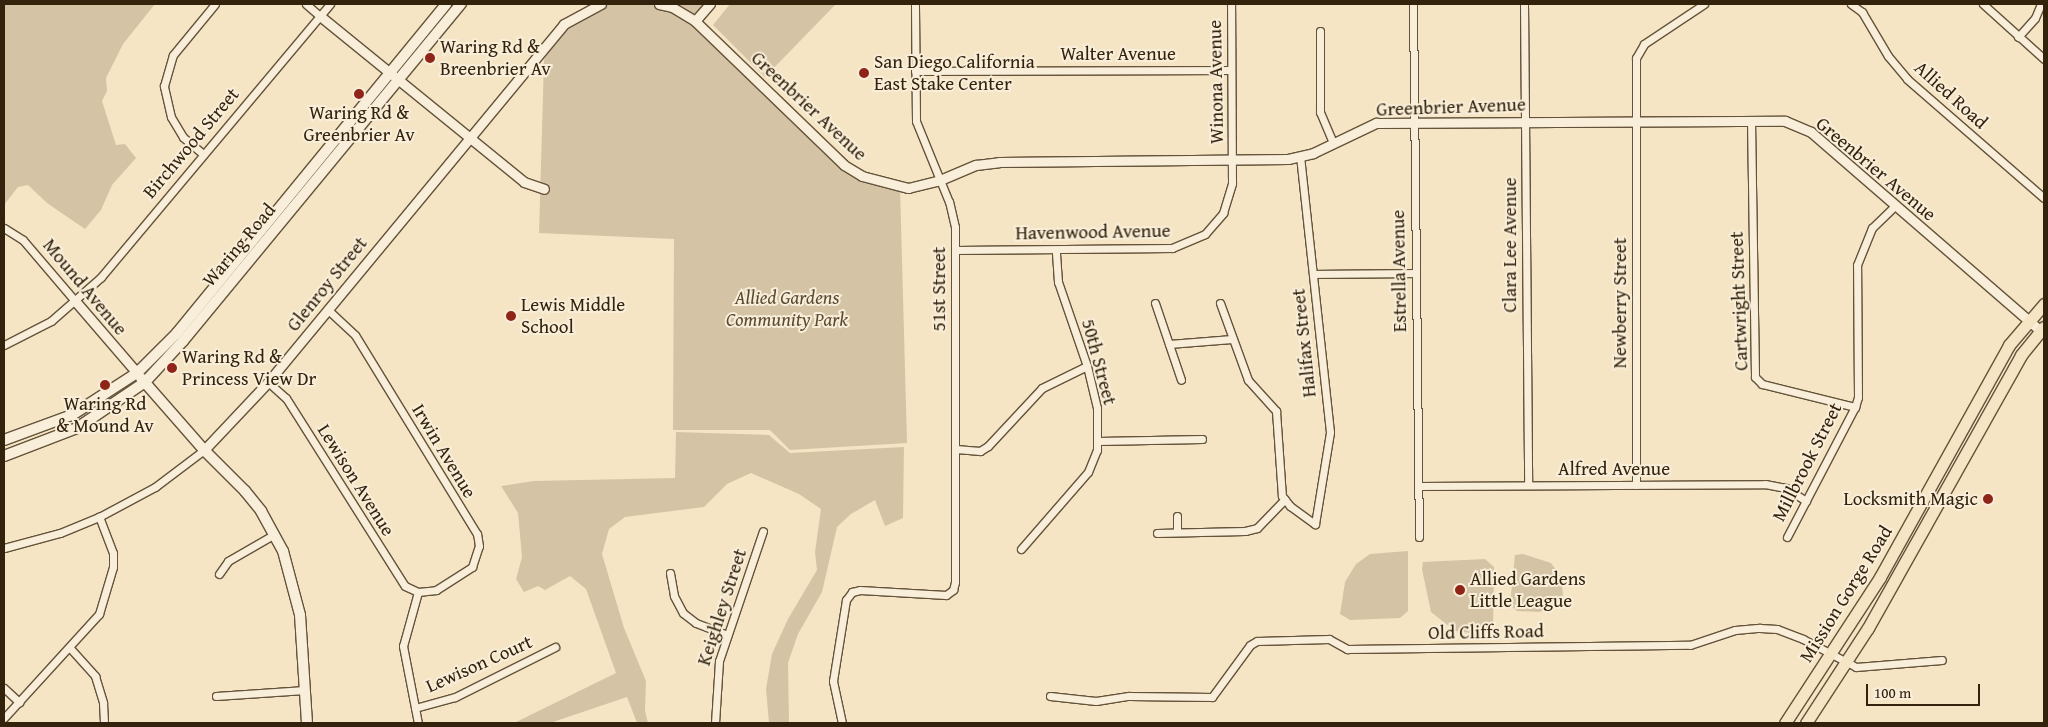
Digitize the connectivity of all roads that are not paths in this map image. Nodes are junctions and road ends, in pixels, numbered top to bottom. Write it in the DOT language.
graph roads {
  1 [pos="215,4"];
  2 [pos="306,4"];
  3 [pos="330,4"];
  4 [pos="446,4"];
  5 [pos="461,4"];
  6 [pos="601,4"];
  7 [pos="659,4"];
  8 [pos="710,4"];
  9 [pos="915,4"];
  10 [pos="1231,4"];
  11 [pos="1413,4"];
  12 [pos="1524,4"];
  13 [pos="1704,4"];
  14 [pos="1851,4"];
  15 [pos="1983,4"];
  16 [pos="2041,4"];
  17 [pos="320,16"];
  18 [pos="695,21"];
  19 [pos="1320,31"];
  20 [pos="2018,37"];
  21 [pos="2044,59"];
  22 [pos="1231,70"];
  23 [pos="391,71"];
  24 [pos="915,71"];
  25 [pos="399,78"];
  26 [pos="1635,120"];
  27 [pos="1751,120"];
  28 [pos="1525,121"];
  29 [pos="1413,122"];
  30 [pos="470,137"];
  31 [pos="1333,143"];
  32 [pos="203,154"];
  33 [pos="1300,157"];
  34 [pos="1233,160"];
  35 [pos="940,180"];
  36 [pos="544,189"];
  37 [pos="2044,198"];
  38 [pos="1896,205"];
  39 [pos="4,228"];
  40 [pos="956,250"];
  41 [pos="1056,250"];
  42 [pos="1416,273"];
  43 [pos="1313,274"];
  44 [pos="76,302"];
  45 [pos="1155,303"];
  46 [pos="1220,303"];
  47 [pos="2044,304"];
  48 [pos="327,309"];
  49 [pos="2029,322"];
  50 [pos="2041,331"];
  51 [pos="1232,339"];
  52 [pos="1169,344"];
  53 [pos="4,345"];
  54 [pos="1087,366"];
  55 [pos="137,373"];
  56 [pos="1182,380"];
  57 [pos="145,382"];
  58 [pos="268,382"];
  59 [pos="1854,407"];
  60 [pos="1202,439"];
  61 [pos="4,440"];
  62 [pos="1098,441"];
  63 [pos="956,449"];
  64 [pos="204,450"];
  65 [pos="4,456"];
  66 [pos="1528,485"];
  67 [pos="1636,485"];
  68 [pos="1418,486"];
  69 [pos="1284,499"];
  70 [pos="1806,501"];
  71 [pos="1177,516"];
  72 [pos="99,517"];
  73 [pos="763,531"];
  74 [pos="1177,532"];
  75 [pos="1157,533"];
  76 [pos="275,534"];
  77 [pos="1419,537"];
  78 [pos="1786,537"];
  79 [pos="4,548"];
  80 [pos="1021,549"];
  81 [pos="670,573"];
  82 [pos="219,574"];
  83 [pos="418,592"];
  84 [pos="727,635"];
  85 [pos="555,647"];
  86 [pos="70,648"];
  87 [pos="1829,654"];
  88 [pos="1942,660"];
  89 [pos="1844,663"];
  90 [pos="4,688"];
  91 [pos="305,690"];
  92 [pos="216,696"];
  93 [pos="1050,696"];
  94 [pos="19,702"];
  95 [pos="415,708"];
  96 [pos="4,718"];
  97 [pos="104,723"];
  98 [pos="307,723"];
  99 [pos="418,723"];
  100 [pos="715,723"];
  101 [pos="842,723"];
  102 [pos="1785,723"];
  103 [pos="1806,723"];
  1 -- 32 [label="street"];
  2 -- 17 [label="street"];
  3 -- 17 [label="street, Birchwood Street"];
  4 -- 23 [label="main road, Waring Road"];
  5 -- 25 [label="main road, Waring Road"];
  6 -- 30 [label="street, Glenroy Street"];
  7 -- 18 [label="street"];
  8 -- 18 [label="street"];
  9 -- 24 [label="street, 51st Street"];
  10 -- 22 [label="street, Winona Avenue"];
  11 -- 29 [label="street, Estrella Avenue"];
  12 -- 28 [label="street, Clara Lee Avenue"];
  13 -- 26 [label="street"];
  14 -- 37 [label="street, Allied Road"];
  15 -- 20 [label="street"];
  16 -- 20 [label="street"];
  17 -- 23 [label="street"];
  17 -- 32 [label="street, Birchwood Street"];
  18 -- 35 [label="street, Greenbrier Avenue"];
  19 -- 31 [label="street"];
  20 -- 21 [label="street"];
  22 -- 24 [label="street, Walter Avenue"];
  22 -- 34 [label="street, Winona Avenue"];
  23 -- 25 [label="street"];
  23 -- 55 [label="main road, Waring Road"];
  24 -- 35 [label="street, 51st Street"];
  25 -- 30 [label="street"];
  25 -- 57 [label="main road, Waring Road"];
  26 -- 27 [label="street, Greenbrier Avenue"];
  26 -- 28 [label="street, Greenbrier Avenue"];
  26 -- 67 [label="street, Newberry Street"];
  27 -- 38 [label="street, Greenbrier Avenue"];
  27 -- 59 [label="street, Cartwright Street"];
  28 -- 29 [label="street, Greenbrier Avenue"];
  28 -- 66 [label="street, Clara Lee Avenue"];
  29 -- 31 [label="street, Greenbrier Avenue"];
  29 -- 42 [label="street, Estrella Avenue"];
  30 -- 36 [label="street"];
  30 -- 48 [label="street, Glenroy Street"];
  31 -- 33 [label="street, Greenbrier Avenue"];
  32 -- 44 [label="street, Birchwood Street"];
  33 -- 34 [label="street, Greenbrier Avenue"];
  33 -- 43 [label="street, Halifax Street"];
  34 -- 35 [label="street, Greenbrier Avenue"];
  34 -- 41 [label="street, Havenwood Avenue"];
  35 -- 40 [label="street, 51st Street"];
  38 -- 49 [label="street, Greenbrier Avenue"];
  38 -- 59 [label="street, Millbrook Street"];
  39 -- 44 [label="street, Mound Avenue"];
  40 -- 41 [label="street, Havenwood Avenue"];
  40 -- 63 [label="street, 51st Street"];
  41 -- 54 [label="street, 50th Street"];
  42 -- 43 [label="street"];
  42 -- 68 [label="street, Estrella Avenue"];
  43 -- 69 [label="street, Halifax Street"];
  44 -- 53 [label="street, Birchwood Street"];
  44 -- 55 [label="street, Mound Avenue"];
  45 -- 52 [label="street"];
  46 -- 51 [label="street"];
  47 -- 49 [label="main road, Mission Gorge Road"];
  48 -- 58 [label="street, Glenroy Street"];
  48 -- 83 [label="street, Irwin Avenue"];
  49 -- 50 [label="street, Greenbrier Avenue"];
  49 -- 87 [label="main road, Mission Gorge Road"];
  50 -- 89 [label="main road, Mission Gorge Road"];
  51 -- 52 [label="street"];
  51 -- 69 [label="street"];
  52 -- 56 [label="street"];
  54 -- 62 [label="street, 50th Street"];
  54 -- 63 [label="street"];
  55 -- 57 [label="main road"];
  55 -- 61 [label="main road, Waring Road"];
  57 -- 64 [label="main road"];
  57 -- 65 [label="main road, Waring Road"];
  58 -- 64 [label="street, Glenroy Street"];
  58 -- 83 [label="street, Lewison Avenue"];
  59 -- 70 [label="street, Millbrook Street"];
  60 -- 62 [label="street"];
  62 -- 80 [label="street, 50th Street"];
  63 -- 101 [label="street, 51st Street"];
  64 -- 72 [label="street, Glenroy Street"];
  64 -- 76 [label="main road"];
  66 -- 67 [label="street, Alfred Avenue"];
  66 -- 68 [label="street, Alfred Avenue"];
  67 -- 70 [label="street, Alfred Avenue"];
  68 -- 77 [label="street, Estrella Avenue"];
  69 -- 74 [label="street"];
  70 -- 78 [label="street, Millbrook Street"];
  71 -- 74 [label="street"];
  72 -- 79 [label="street, Glenroy Street"];
  72 -- 86 [label="street"];
  73 -- 84 [label="street, Keighley Street"];
  74 -- 75 [label="street"];
  76 -- 82 [label="street"];
  76 -- 91 [label="main road"];
  81 -- 84 [label="street"];
  83 -- 95 [label="street"];
  84 -- 100 [label="street, Keighley Street"];
  85 -- 95 [label="street, Lewison Court"];
  86 -- 94 [label="street"];
  86 -- 97 [label="street"];
  87 -- 89 [label="street, Old Cliffs Road"];
  87 -- 93 [label="street, Old Cliffs Road"];
  87 -- 102 [label="main road, Mission Gorge Road"];
  88 -- 89 [label="street, Old Cliffs Road"];
  89 -- 103 [label="main road, Mission Gorge Road"];
  90 -- 94 [label="street"];
  91 -- 92 [label="street"];
  91 -- 98 [label="main road"];
  94 -- 96 [label="street"];
  95 -- 99 [label="street"];
}
